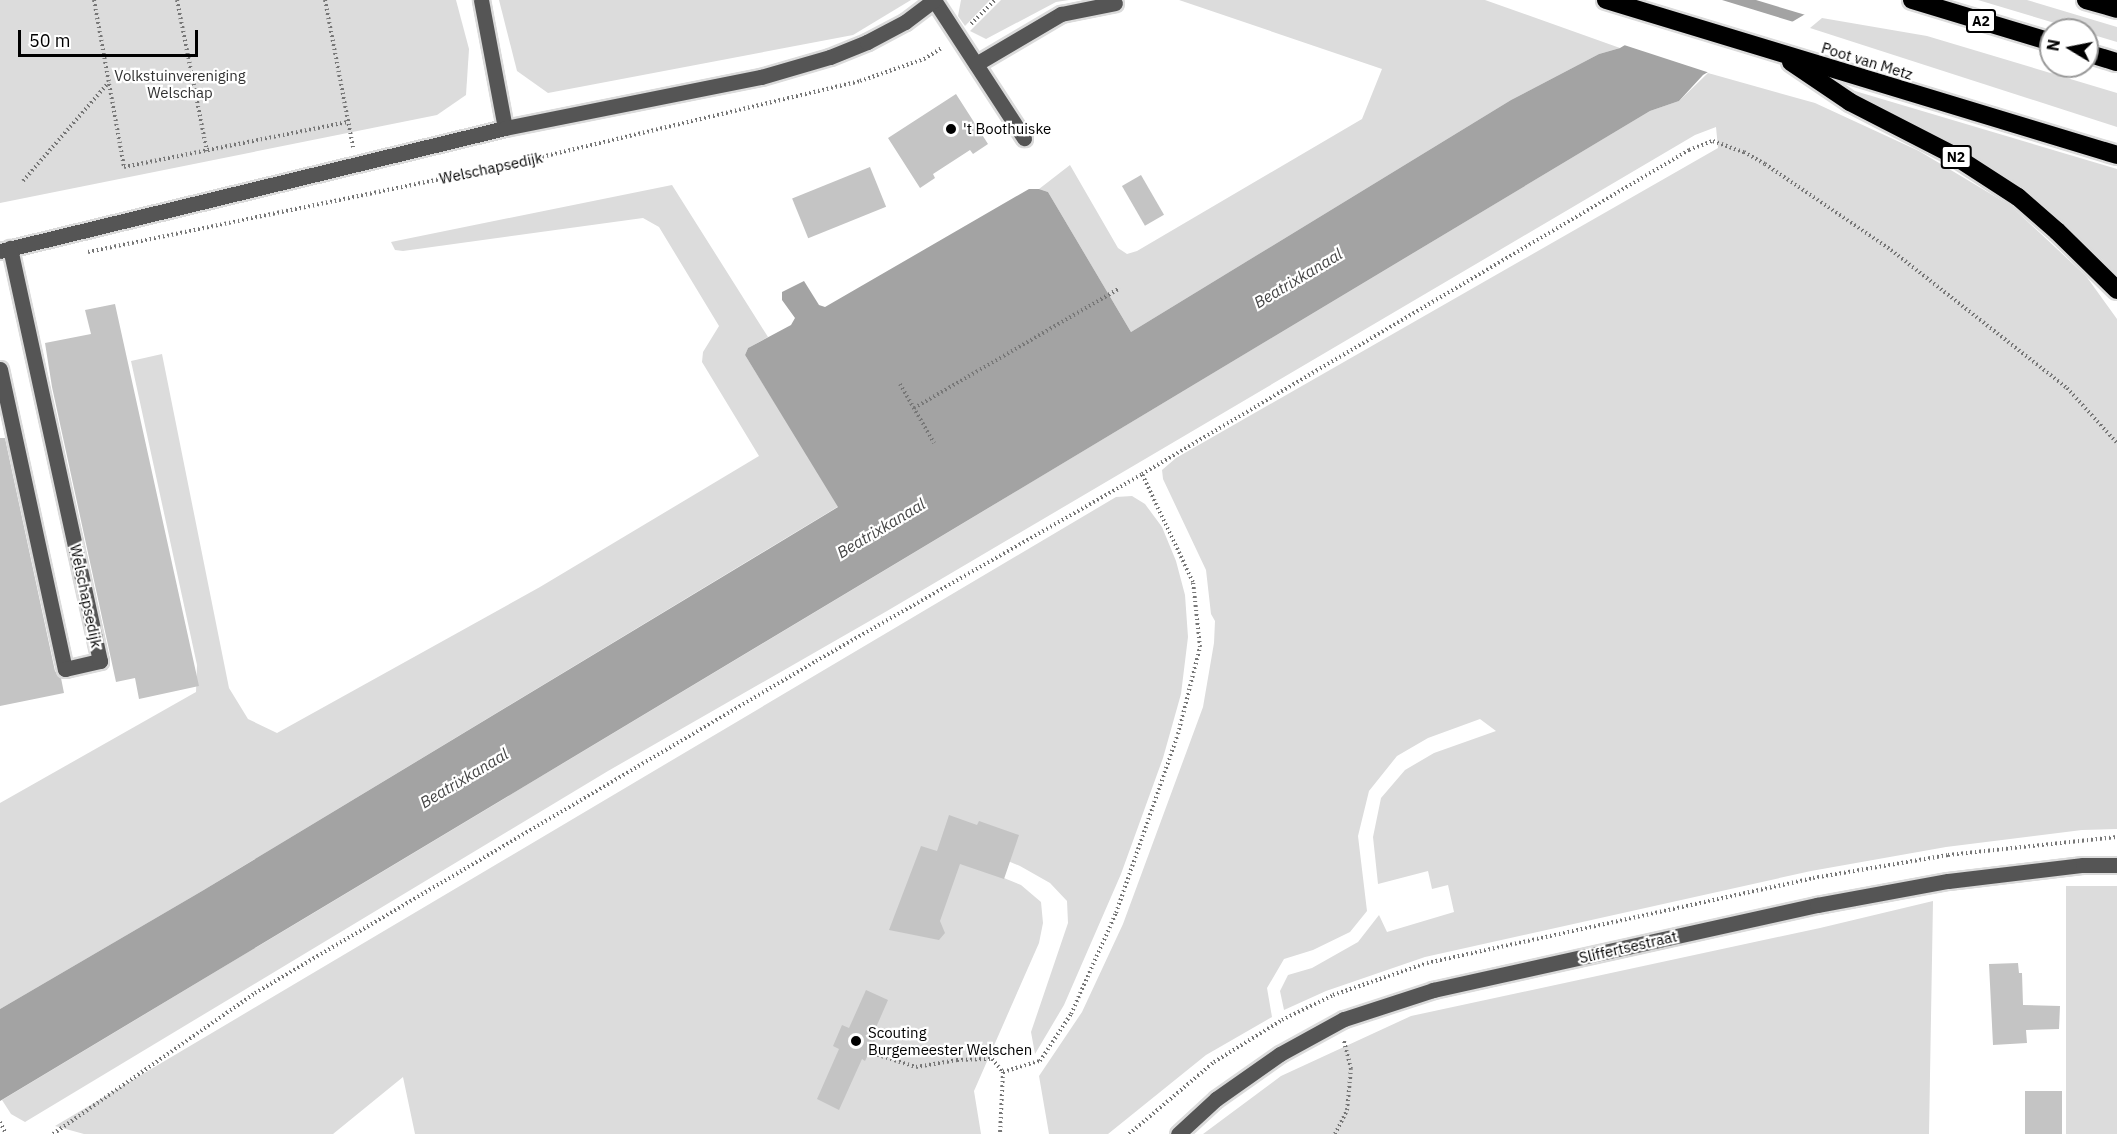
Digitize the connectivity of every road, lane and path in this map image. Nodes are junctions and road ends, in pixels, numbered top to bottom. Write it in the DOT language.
graph roads {
  1 [pos="94,0"];
  2 [pos="177,0"];
  3 [pos="325,0"];
  4 [pos="481,0"];
  5 [pos="995,0"];
  6 [pos="1606,0"];
  7 [pos="1912,0"];
  8 [pos="2086,0"];
  9 [pos="1115,3"];
  10 [pos="2117,9"];
  11 [pos="958,37"];
  12 [pos="2039,38"];
  13 [pos="1771,50"];
  14 [pos="2099,57"];
  15 [pos="2117,63"];
  16 [pos="976,64"];
  17 [pos="109,82"];
  18 [pos="348,122"];
  19 [pos="505,128"];
  20 [pos="1024,138"];
  21 [pos="207,151"];
  22 [pos="2117,155"];
  23 [pos="356,164"];
  24 [pos="23,181"];
  25 [pos="5,249"];
  26 [pos="85,253"];
  27 [pos="1120,288"];
  28 [pos="2117,290"];
  29 [pos="0,369"];
  30 [pos="900,384"];
  31 [pos="914,408"];
  32 [pos="934,443"];
  33 [pos="2117,443"];
  34 [pos="1142,474"];
  35 [pos="2117,864"];
  36 [pos="1344,1019"];
  37 [pos="869,1052"];
  38 [pos="1003,1072"];
  39 [pos="0,1122"];
  40 [pos="6,1134"];
  41 [pos="53,1134"];
  42 [pos="1000,1134"];
  43 [pos="1178,1134"];
  44 [pos="1335,1134"];
  1 -- 17 [label="path"];
  2 -- 21 [label="path"];
  3 -- 18 [label="path"];
  4 -- 19 [label="street"];
  5 -- 11 [label="path, Welschapsedijk"];
  6 -- 13 [label="highway, Poot van Metz / N2"];
  7 -- 12 [label="highway, A2"];
  8 -- 10 [label="highway"];
  9 -- 16 [label="street"];
  11 -- 16 [label="street"];
  11 -- 19 [label="street, Welschapsedijk"];
  11 -- 26 [label="path, Welschapsedijk"];
  13 -- 22 [label="highway, Poot van Metz / N2"];
  13 -- 28 [label="highway, N2"];
  14 -- 15 [label="highway"];
  16 -- 20 [label="street"];
  17 -- 21 [label="path"];
  17 -- 24 [label="path"];
  18 -- 21 [label="path"];
  18 -- 23 [label="path"];
  19 -- 23 [label="street, Welschapsedijk"];
  23 -- 25 [label="street, Welschapsedijk"];
  25 -- 29 [label="street, Welschapsedijk"];
  27 -- 31 [label="path"];
  30 -- 31 [label="path"];
  31 -- 32 [label="path"];
  33 -- 34 [label="path"];
  34 -- 38 [label="path"];
  34 -- 41 [label="path"];
  35 -- 36 [label="street, Sliffertsestraat"];
  36 -- 43 [label="street, Sliffertsestraat"];
  36 -- 44 [label="path"];
  37 -- 38 [label="path"];
  38 -- 42 [label="path"];
  39 -- 40 [label="path"];
}
